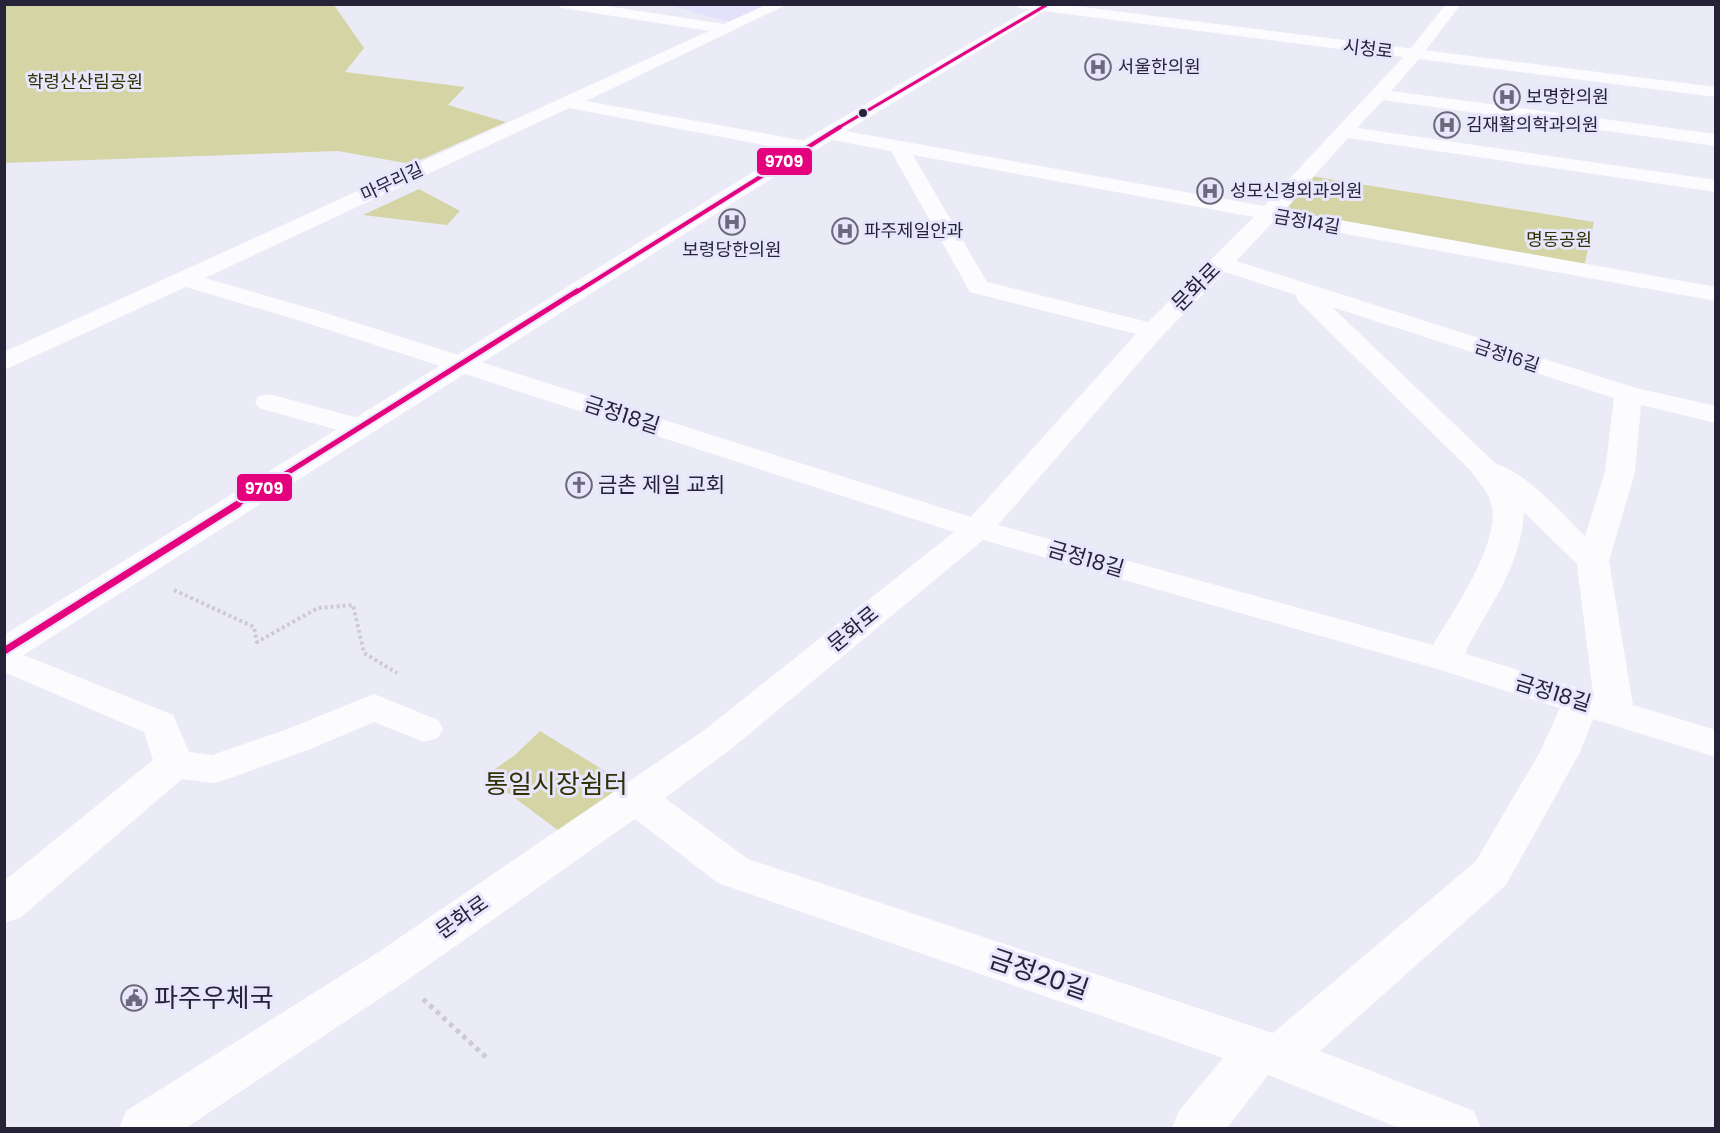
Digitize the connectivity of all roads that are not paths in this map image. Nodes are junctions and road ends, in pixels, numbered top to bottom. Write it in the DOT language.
graph roads {
  1 [pos="562,4"];
  2 [pos="781,4"];
  3 [pos="1020,4"];
  4 [pos="1454,4"];
  5 [pos="1046,6"];
  6 [pos="725,29"];
  7 [pos="1414,55"];
  8 [pos="1716,92"];
  9 [pos="1378,94"];
  10 [pos="565,102"];
  11 [pos="1343,132"];
  12 [pos="828,134"];
  13 [pos="1716,140"];
  14 [pos="806,147"];
  15 [pos="898,148"];
  16 [pos="1716,186"];
  17 [pos="1268,215"];
  18 [pos="1220,263"];
  19 [pos="183,279"];
  20 [pos="1301,290"];
  21 [pos="1716,294"];
  22 [pos="1153,331"];
  23 [pos="4,362"];
  24 [pos="460,364"];
  25 [pos="1628,394"];
  26 [pos="269,402"];
  27 [pos="1716,415"];
  28 [pos="359,427"];
  29 [pos="1481,465"];
  30 [pos="977,529"];
  31 [pos="1593,561"];
  32 [pos="4,651"];
  33 [pos="4,658"];
  34 [pos="1446,660"];
  35 [pos="1598,707"];
  36 [pos="424,729"];
  37 [pos="1716,744"];
  38 [pos="174,764"];
  39 [pos="636,798"];
  40 [pos="4,906"];
  41 [pos="1269,1053"];
  42 [pos="144,1128"];
  43 [pos="1197,1128"];
  44 [pos="1456,1128"];
  1 -- 6 [label="street"];
  2 -- 6 [label="street, 마무리길"];
  3 -- 5 [label="street, 시청로"];
  4 -- 7 [label="street, 문화로"];
  5 -- 7 [label="street, 시청로"];
  5 -- 12 [label="street"];
  6 -- 10 [label="street, 마무리길"];
  7 -- 8 [label="street, 시청로"];
  7 -- 9 [label="street, 문화로"];
  9 -- 11 [label="street, 문화로"];
  9 -- 13 [label="street"];
  10 -- 14 [label="street"];
  10 -- 19 [label="street, 마무리길"];
  11 -- 16 [label="street"];
  11 -- 17 [label="street, 문화로"];
  12 -- 14 [label="street"];
  12 -- 15 [label="street, 금정14길"];
  14 -- 24 [label="street"];
  15 -- 17 [label="street, 금정14길"];
  15 -- 22 [label="street"];
  17 -- 18 [label="street, 문화로"];
  17 -- 21 [label="street, 금정14길"];
  18 -- 20 [label="street, 금정16길"];
  18 -- 22 [label="street, 문화로"];
  19 -- 23 [label="street, 마무리길"];
  19 -- 24 [label="street, 금정18길"];
  20 -- 25 [label="street, 금정16길"];
  20 -- 29 [label="street, 금정16길"];
  22 -- 30 [label="street, 문화로"];
  24 -- 28 [label="street"];
  24 -- 30 [label="street, 금정18길"];
  25 -- 27 [label="street, 금정16길"];
  25 -- 31 [label="street"];
  26 -- 28 [label="street"];
  28 -- 32 [label="street"];
  29 -- 31 [label="street"];
  29 -- 34 [label="street, 금정16길"];
  30 -- 34 [label="street, 금정18길"];
  30 -- 39 [label="street, 문화로"];
  31 -- 35 [label="street"];
  33 -- 38 [label="street"];
  34 -- 35 [label="street, 금정18길"];
  35 -- 37 [label="street, 금정18길"];
  35 -- 41 [label="street"];
  36 -- 38 [label="street"];
  38 -- 40 [label="street"];
  39 -- 41 [label="street, 금정20길"];
  39 -- 42 [label="street, 문화로"];
  41 -- 43 [label="street"];
  41 -- 44 [label="street, 금정20길"];
}
